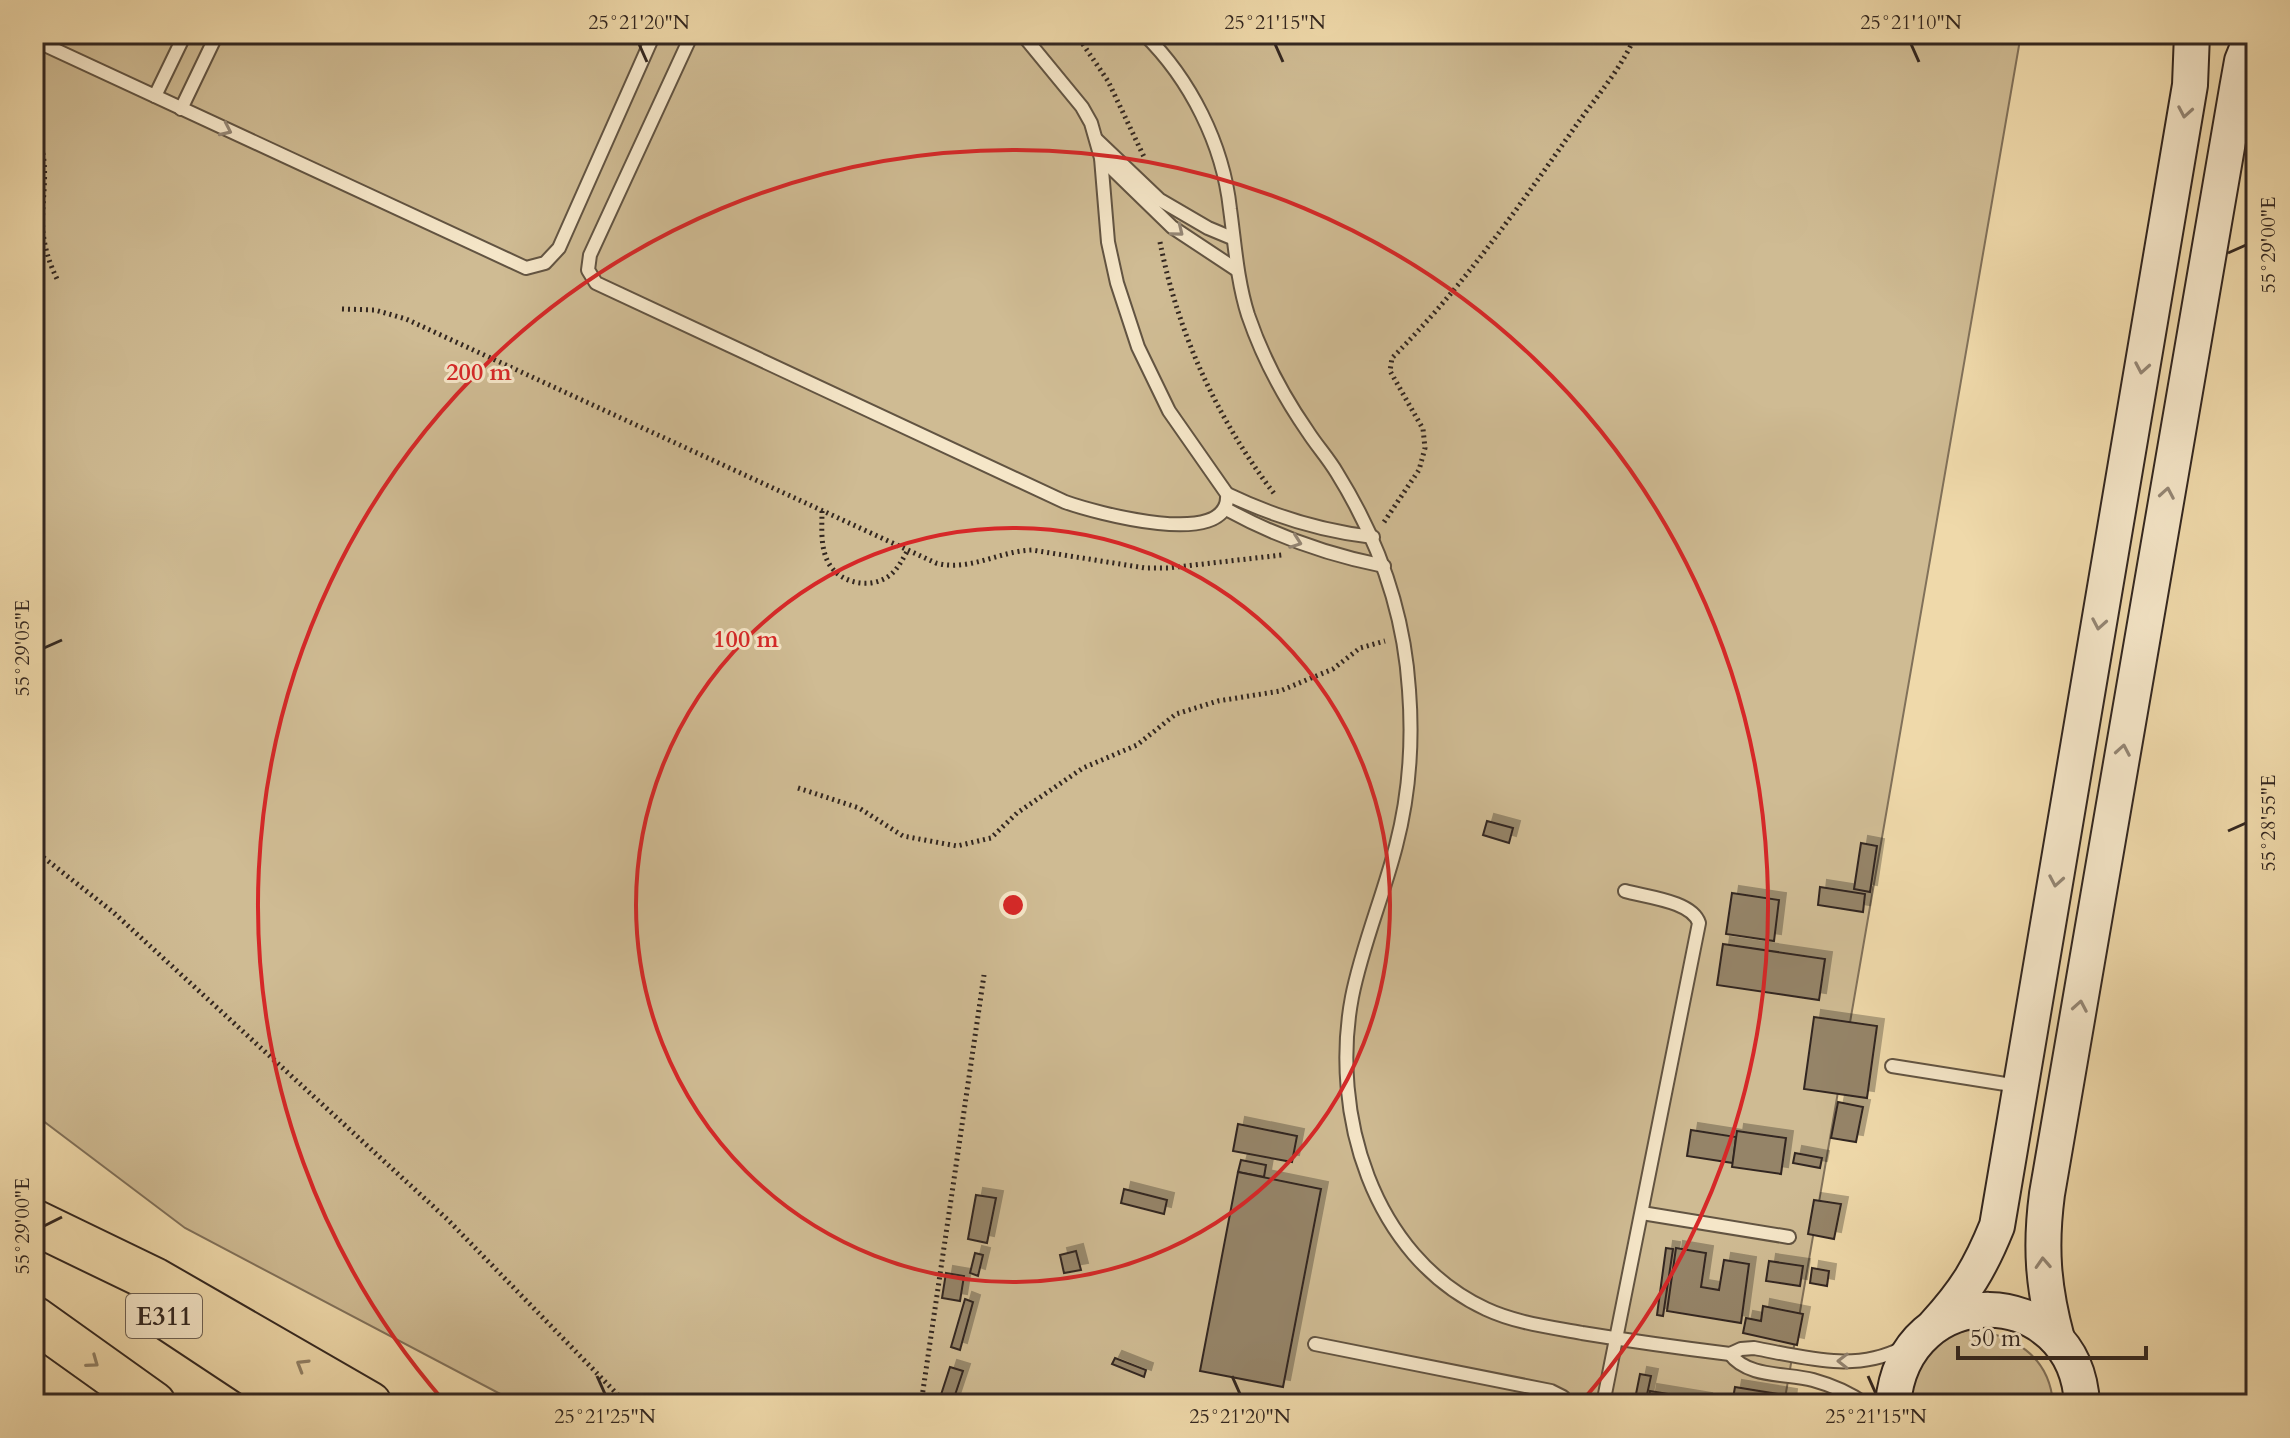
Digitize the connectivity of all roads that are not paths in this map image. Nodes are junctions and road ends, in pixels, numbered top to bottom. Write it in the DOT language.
graph roads {
  1 [pos="185,34"];
  2 [pos="217,34"];
  3 [pos="654,34"];
  4 [pos="692,34"];
  5 [pos="1022,34"];
  6 [pos="1144,34"];
  7 [pos="2192,34"];
  8 [pos="2253,34"];
  9 [pos="34,40"];
  10 [pos="155,96"];
  11 [pos="181,109"];
  12 [pos="1097,140"];
  13 [pos="1101,158"];
  14 [pos="1157,205"];
  15 [pos="1232,238"];
  16 [pos="1237,270"];
  17 [pos="1227,494"];
  18 [pos="1226,509"];
  19 [pos="1373,537"];
  20 [pos="1384,566"];
  21 [pos="1625,891"];
  22 [pos="1892,1066"];
  23 [pos="2021,1086"];
  24 [pos="1642,1213"];
  25 [pos="34,1222"];
  26 [pos="1789,1237"];
  27 [pos="34,1319"];
  28 [pos="1926,1332"];
  29 [pos="1617,1339"];
  30 [pos="2057,1339"];
  31 [pos="1315,1344"];
  32 [pos="1730,1354"];
  33 [pos="153,1404"];
  34 [pos="298,1404"];
  35 [pos="369,1404"];
  36 [pos="1565,1404"];
  37 [pos="1603,1404"];
  38 [pos="1865,1404"];
  39 [pos="1893,1404"];
  40 [pos="2082,1404"];
  1 -- 10 [label="lane"];
  2 -- 11 [label="lane"];
  11 -- 3 [label="lane, one-way"];
  4 -- 18 [label="lane"];
  5 -- 12 [label="lane"];
  6 -- 15 [label="lane"];
  7 -- 23 [label="street, one-way"];
  30 -- 8 [label="street, one-way"];
  9 -- 10 [label="lane"];
  10 -- 11 [label="lane"];
  12 -- 13 [label="lane"];
  12 -- 14 [label="lane"];
  13 -- 14 [label="lane"];
  13 -- 17 [label="lane"];
  14 -- 15 [label="lane"];
  14 -- 16 [label="lane, one-way"];
  15 -- 16 [label="lane"];
  16 -- 19 [label="lane"];
  17 -- 18 [label="lane"];
  17 -- 19 [label="lane"];
  18 -- 20 [label="lane, one-way"];
  19 -- 20 [label="lane"];
  20 -- 29 [label="lane"];
  21 -- 24 [label="lane"];
  22 -- 23 [label="lane"];
  23 -- 28 [label="street"];
  24 -- 26 [label="lane"];
  24 -- 29 [label="lane"];
  25 -- 34 [label="highway, E311"];
  35 -- 25 [label="highway, one-way"];
  27 -- 33 [label="highway, E311, one-way"];
  28 -- 30 [label="street"];
  28 -- 32 [label="lane, one-way"];
  28 -- 39 [label="street"];
  29 -- 32 [label="lane"];
  29 -- 37 [label="lane"];
  30 -- 40 [label="street"];
  31 -- 36 [label="lane"];
  32 -- 38 [label="lane"];
}
